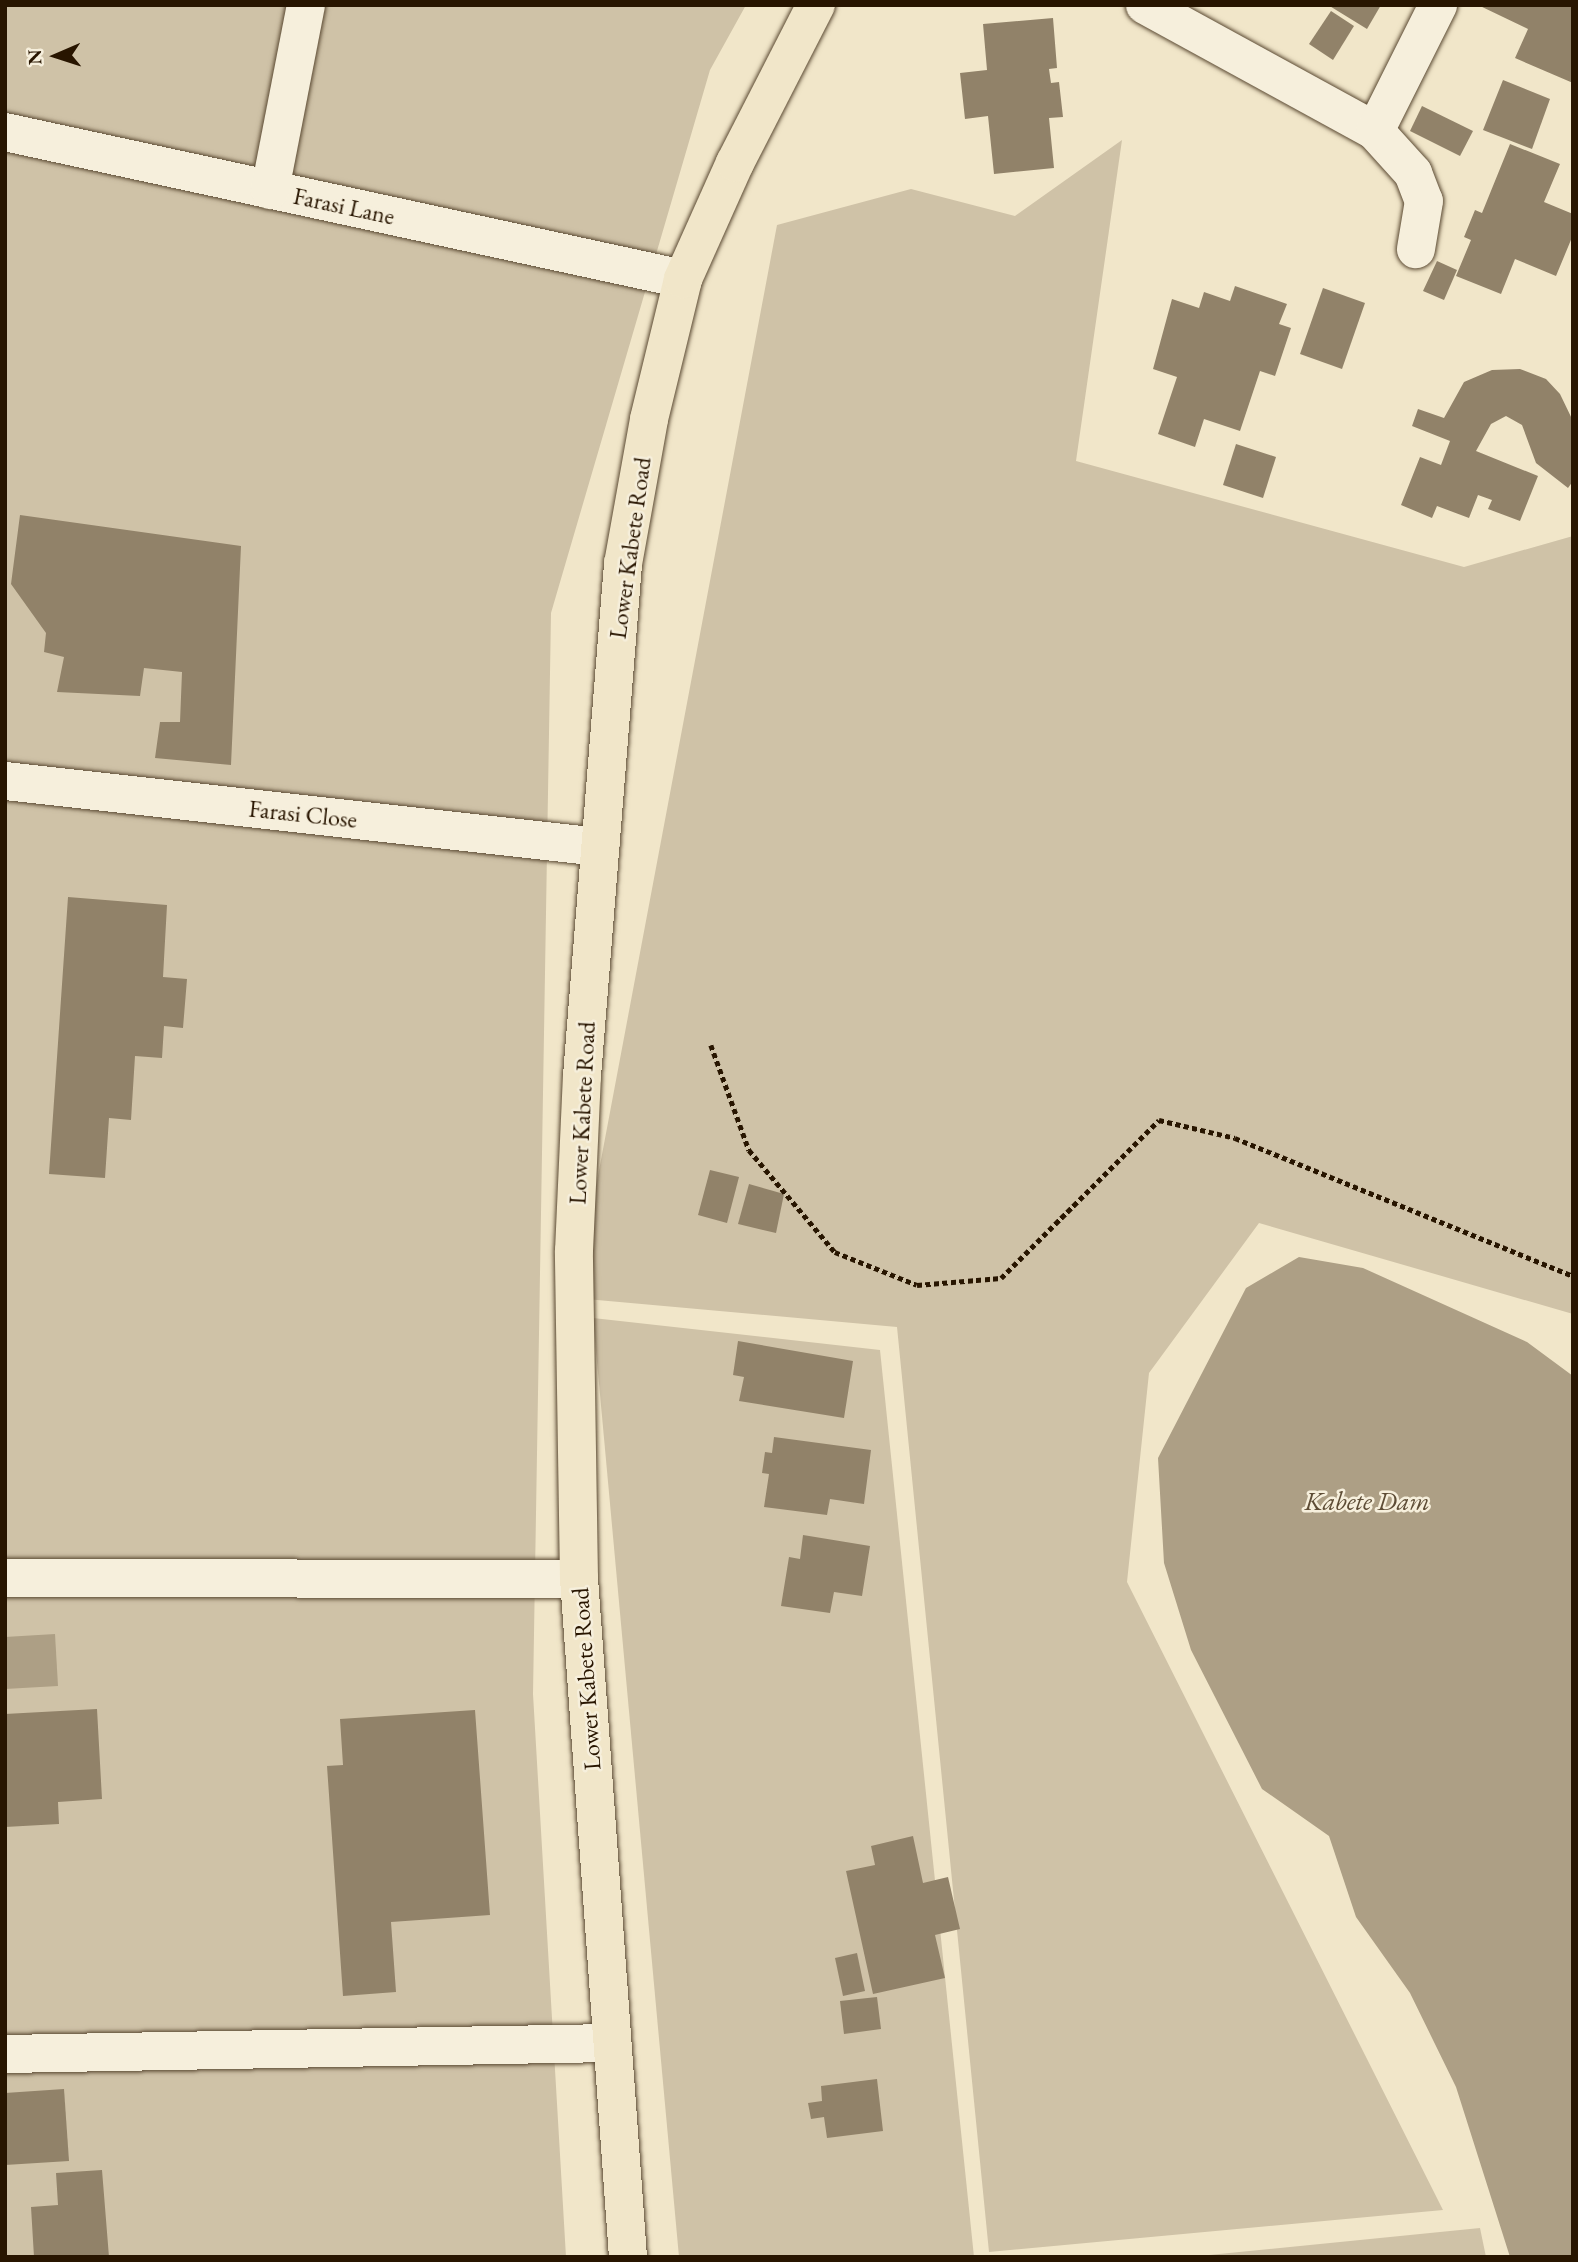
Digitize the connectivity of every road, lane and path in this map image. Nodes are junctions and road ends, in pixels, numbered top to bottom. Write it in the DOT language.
graph roads {
  1 [pos="306,5"];
  2 [pos="816,5"];
  3 [pos="1145,5"];
  4 [pos="1438,5"];
  5 [pos="1375,131"];
  6 [pos="5,132"];
  7 [pos="270,190"];
  8 [pos="1416,249"];
  9 [pos="683,279"];
  10 [pos="5,781"];
  11 [pos="600,847"];
  12 [pos="711,1045"];
  13 [pos="1573,1276"];
  14 [pos="5,1578"];
  15 [pos="579,1579"];
  16 [pos="612,2043"];
  17 [pos="5,2054"];
  18 [pos="628,2257"];
  1 -- 7 [label="street"];
  2 -- 9 [label="main road, Lower Kabete Road"];
  3 -- 5 [label="street"];
  4 -- 5 [label="street"];
  5 -- 8 [label="street"];
  6 -- 7 [label="street, Farasi Lane"];
  7 -- 9 [label="street, Farasi Lane"];
  9 -- 11 [label="main road, Lower Kabete Road"];
  10 -- 11 [label="street, Farasi Close"];
  11 -- 15 [label="main road, Lower Kabete Road"];
  12 -- 13 [label="path"];
  14 -- 15 [label="street"];
  15 -- 16 [label="main road, Lower Kabete Road"];
  16 -- 17 [label="street"];
  16 -- 18 [label="main road, Lower Kabete Road"];
}
